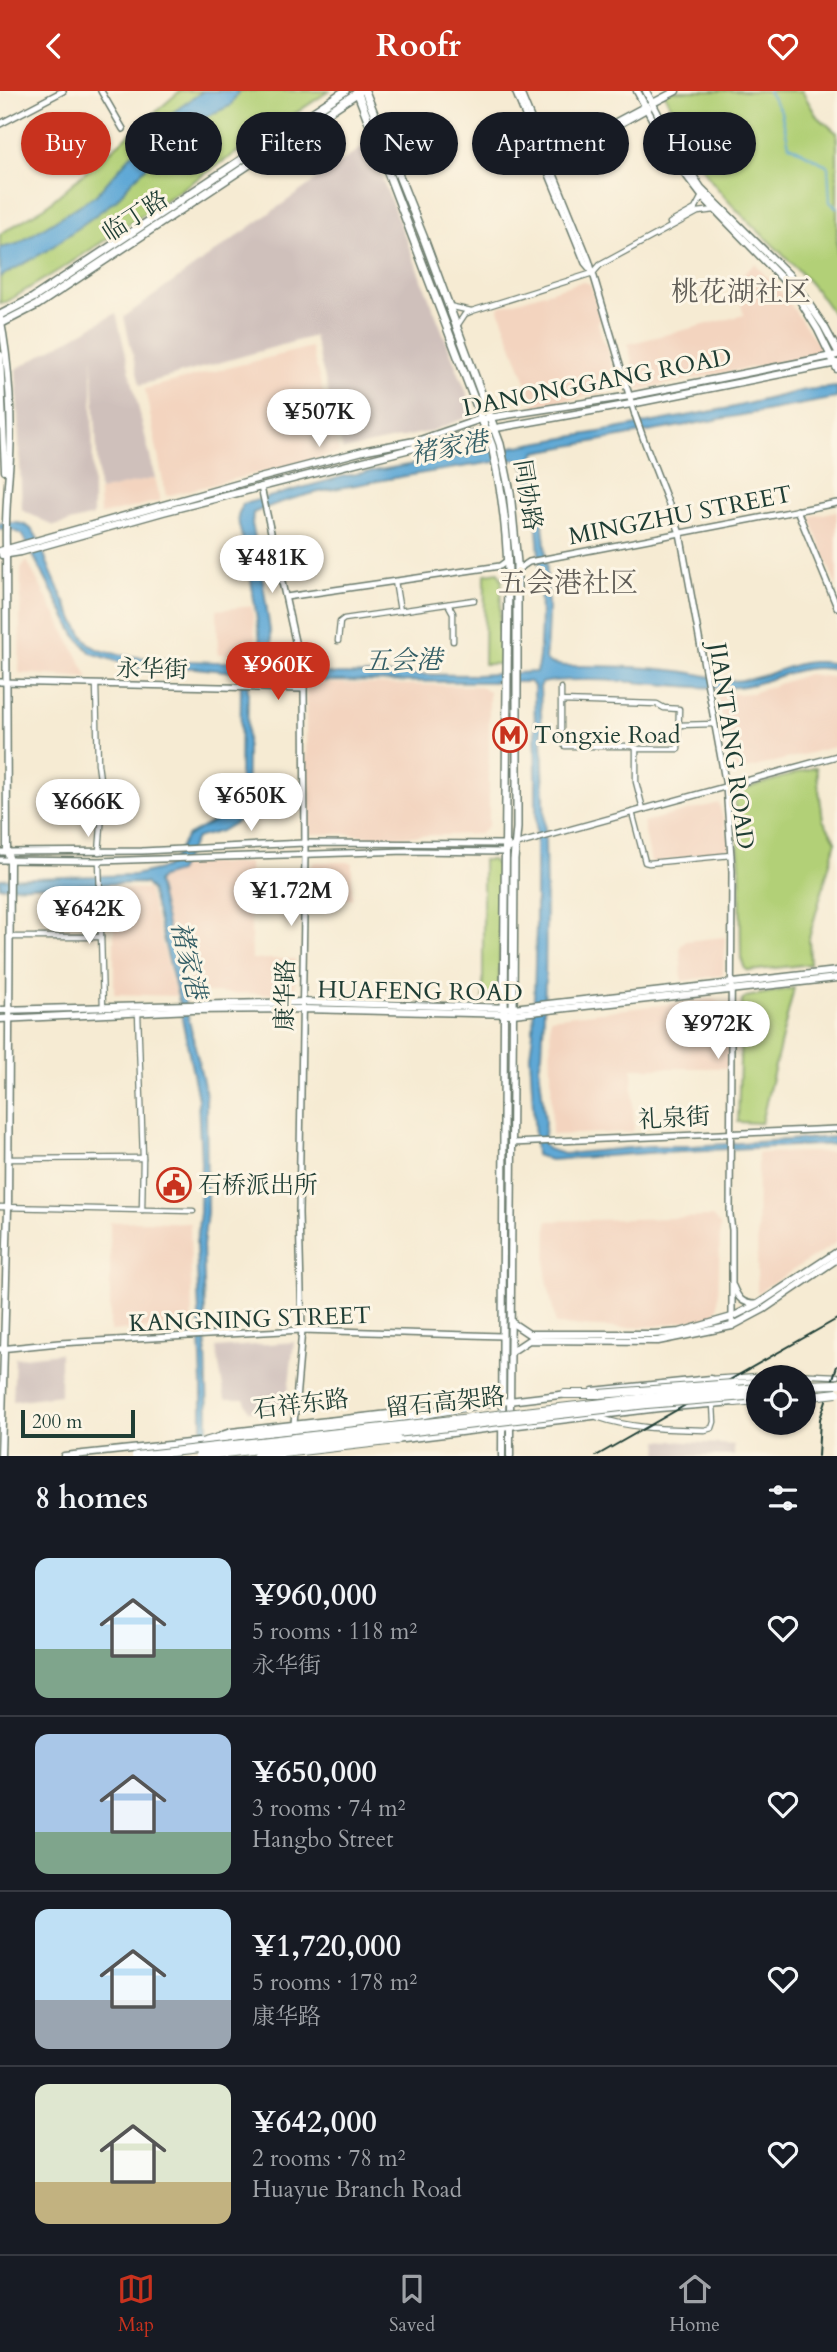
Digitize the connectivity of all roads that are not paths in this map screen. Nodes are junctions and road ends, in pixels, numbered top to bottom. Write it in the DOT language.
graph roads {
  1 [pos="63,91"];
  2 [pos="101,91"];
  3 [pos="345,91"];
  4 [pos="360,91"];
  5 [pos="518,91"];
  6 [pos="638,91"];
  7 [pos="646,91"];
  8 [pos="676,91"];
  9 [pos="653,103"];
  10 [pos="646,107"];
  11 [pos="526,112"];
  12 [pos="629,116"];
  13 [pos="0,124"];
  14 [pos="123,128"];
  15 [pos="552,175"];
  16 [pos="702,196"];
  17 [pos="715,211"];
  18 [pos="652,236"];
  19 [pos="593,272"];
  20 [pos="449,306"];
  21 [pos="472,311"];
  22 [pos="0,320"];
  23 [pos="456,327"];
  24 [pos="837,352"];
  25 [pos="0,355"];
  26 [pos="829,356"];
  27 [pos="836,365"];
  28 [pos="631,400"];
  29 [pos="485,418"];
  30 [pos="494,429"];
  31 [pos="485,430"];
  32 [pos="496,445"];
  33 [pos="501,467"];
  34 [pos="7,484"];
  35 [pos="261,487"];
  36 [pos="837,503"];
  37 [pos="797,510"];
  38 [pos="680,533"];
  39 [pos="46,541"];
  40 [pos="3,552"];
  41 [pos="516,557"];
  42 [pos="508,560"];
  43 [pos="529,562"];
  44 [pos="500,566"];
  45 [pos="517,570"];
  46 [pos="508,572"];
  47 [pos="395,581"];
  48 [pos="286,597"];
  49 [pos="474,600"];
  50 [pos="448,604"];
  51 [pos="837,607"];
  52 [pos="400,611"];
  53 [pos="338,641"];
  54 [pos="453,641"];
  55 [pos="3,682"];
  56 [pos="96,685"];
  57 [pos="513,686"];
  58 [pos="561,688"];
  59 [pos="303,689"];
  60 [pos="561,701"];
  61 [pos="714,724"];
  62 [pos="679,725"];
  63 [pos="636,747"];
  64 [pos="837,756"];
  65 [pos="726,786"];
  66 [pos="643,809"];
  67 [pos="632,812"];
  68 [pos="304,843"];
  69 [pos="508,847"];
  70 [pos="3,852"];
  71 [pos="99,852"];
  72 [pos="305,854"];
  73 [pos="732,855"];
  74 [pos="0,860"];
  75 [pos="10,860"];
  76 [pos="99,861"];
  77 [pos="9,937"];
  78 [pos="101,937"];
  79 [pos="837,971"];
  80 [pos="837,978"];
  81 [pos="733,986"];
  82 [pos="303,1006"];
  83 [pos="103,1007"];
  84 [pos="177,1007"];
  85 [pos="508,1011"];
  86 [pos="138,1012"];
  87 [pos="4,1014"];
  88 [pos="837,1129"];
  89 [pos="730,1133"];
  90 [pos="512,1143"];
  91 [pos="143,1158"];
  92 [pos="8,1159"];
  93 [pos="4,1208"];
  94 [pos="142,1210"];
  95 [pos="193,1212"];
  96 [pos="837,1252"];
  97 [pos="837,1259"];
  98 [pos="732,1283"];
  99 [pos="758,1304"];
  100 [pos="732,1317"];
  101 [pos="511,1322"];
  102 [pos="732,1326"];
  103 [pos="302,1330"];
  104 [pos="502,1336"];
  105 [pos="2,1349"];
  106 [pos="511,1352"];
  107 [pos="837,1377"];
  108 [pos="711,1379"];
  109 [pos="816,1383"];
  110 [pos="837,1383"];
  111 [pos="746,1384"];
  112 [pos="746,1389"];
  113 [pos="837,1392"];
  114 [pos="565,1394"];
  115 [pos="816,1394"];
  116 [pos="746,1399"];
  117 [pos="511,1400"];
  118 [pos="746,1400"];
  119 [pos="498,1402"];
  120 [pos="735,1402"];
  121 [pos="713,1404"];
  122 [pos="593,1416"];
  123 [pos="294,1425"];
  124 [pos="510,1427"];
  125 [pos="501,1428"];
  126 [pos="397,1440"];
  127 [pos="167,1453"];
  128 [pos="292,1454"];
  129 [pos="1,1456"];
  130 [pos="64,1456"];
  131 [pos="136,1456"];
  132 [pos="199,1456"];
  133 [pos="256,1456"];
  134 [pos="502,1456"];
  135 [pos="510,1456"];
  1 -- 13 [label="street"];
  2 -- 14 [label="street"];
  3 -- 22 [label="main road, 临丁路"];
  4 -- 20 [label="main road, 同协路"];
  4 -- 22 [label="main road, 临丁路"];
  4 -- 29 [label="main road, 同协路"];
  5 -- 11 [label="street, JIANTANG ROAD"];
  6 -- 10 [label="main road"];
  7 -- 9 [label="main road"];
  8 -- 9 [label="main road"];
  9 -- 10 [label="street"];
  9 -- 24 [label="main road"];
  10 -- 12 [label="street"];
  10 -- 16 [label="main road"];
  15 -- 19 [label="street, JIANTANG ROAD"];
  16 -- 17 [label="main road"];
  16 -- 18 [label="street"];
  17 -- 18 [label="street"];
  17 -- 26 [label="main road"];
  18 -- 19 [label="street"];
  19 -- 21 [label="street"];
  19 -- 28 [label="street, JIANTANG ROAD"];
  20 -- 21 [label="street"];
  20 -- 23 [label="main road, 同协路"];
  21 -- 23 [label="street"];
  22 -- 34 [label="main road"];
  23 -- 29 [label="main road, 同协路"];
  24 -- 26 [label="main road, DANONGGANG ROAD"];
  25 -- 34 [label="main road"];
  26 -- 27 [label="main road"];
  26 -- 28 [label="main road, DANONGGANG ROAD"];
  27 -- 28 [label="main road, DANONGGANG ROAD"];
  28 -- 29 [label="main road, DANONGGANG ROAD"];
  28 -- 30 [label="main road, DANONGGANG ROAD"];
  28 -- 38 [label="street, JIANTANG ROAD, bridge"];
  29 -- 30 [label="main road, 同协路"];
  29 -- 31 [label="main road, 同协路"];
  29 -- 39 [label="main road, DANONGGANG ROAD"];
  30 -- 31 [label="main road, DANONGGANG ROAD"];
  30 -- 32 [label="main road, 同协路"];
  31 -- 32 [label="main road, 同协路"];
  31 -- 35 [label="main road, DANONGGANG ROAD"];
  32 -- 33 [label="main road, 同协路"];
  33 -- 41 [label="main road, 同协路"];
  33 -- 42 [label="main road, 同协路"];
  34 -- 40 [label="main road"];
  35 -- 39 [label="main road, DANONGGANG ROAD"];
  35 -- 48 [label="street, 康华路"];
  36 -- 37 [label="street, MINGZHU STREET"];
  37 -- 38 [label="street, MINGZHU STREET"];
  37 -- 51 [label="street"];
  38 -- 43 [label="street, MINGZHU STREET"];
  38 -- 61 [label="street, JIANTANG ROAD"];
  39 -- 40 [label="main road, DANONGGANG ROAD"];
  39 -- 40 [label="main road, DANONGGANG ROAD"];
  40 -- 55 [label="main road"];
  41 -- 43 [label="street"];
  41 -- 45 [label="main road, 同协路"];
  42 -- 44 [label="street"];
  42 -- 46 [label="main road, 同协路"];
  43 -- 45 [label="street, MINGZHU STREET"];
  44 -- 46 [label="street"];
  44 -- 47 [label="street"];
  45 -- 57 [label="main road, 同协路"];
  46 -- 57 [label="main road, 同协路"];
  47 -- 48 [label="street"];
  47 -- 52 [label="street"];
  48 -- 59 [label="street, 康华路"];
  49 -- 50 [label="street"];
  50 -- 52 [label="street"];
  50 -- 54 [label="street"];
  52 -- 53 [label="street"];
  55 -- 56 [label="street, 永华街"];
  55 -- 70 [label="main road"];
  56 -- 59 [label="street, 永华街"];
  56 -- 71 [label="street"];
  57 -- 69 [label="main road, 同协路"];
  58 -- 60 [label="street"];
  59 -- 68 [label="street, 康华路"];
  60 -- 62 [label="street"];
  60 -- 63 [label="street"];
  61 -- 62 [label="street"];
  61 -- 65 [label="street, JIANTANG ROAD"];
  62 -- 63 [label="street"];
  63 -- 66 [label="street"];
  64 -- 65 [label="street"];
  65 -- 66 [label="street"];
  65 -- 73 [label="street, JIANTANG ROAD"];
  66 -- 67 [label="street"];
  67 -- 69 [label="street"];
  67 -- 73 [label="street"];
  68 -- 69 [label="street"];
  68 -- 71 [label="street"];
  68 -- 72 [label="street, 康华路"];
  69 -- 72 [label="street"];
  69 -- 85 [label="main road, 同协路"];
  70 -- 71 [label="street"];
  70 -- 75 [label="main road"];
  72 -- 76 [label="street"];
  72 -- 82 [label="street, 康华路"];
  73 -- 81 [label="street, JIANTANG ROAD"];
  74 -- 75 [label="street"];
  75 -- 76 [label="street"];
  75 -- 77 [label="main road"];
  76 -- 78 [label="street"];
  77 -- 78 [label="street"];
  77 -- 87 [label="main road"];
  78 -- 83 [label="street"];
  79 -- 81 [label="main road, HUAFENG ROAD"];
  80 -- 81 [label="main road, HUAFENG ROAD"];
  81 -- 85 [label="main road, HUAFENG ROAD"];
  81 -- 89 [label="street, JIANTANG ROAD"];
  82 -- 84 [label="main road, HUAFENG ROAD"];
  82 -- 85 [label="main road, HUAFENG ROAD"];
  82 -- 103 [label="street, 康华路"];
  83 -- 84 [label="main road, HUAFENG ROAD"];
  83 -- 87 [label="main road, HUAFENG ROAD"];
  84 -- 86 [label="main road, HUAFENG ROAD"];
  85 -- 90 [label="main road"];
  85 -- 104 [label="main road"];
  86 -- 87 [label="main road, HUAFENG ROAD"];
  86 -- 91 [label="street"];
  87 -- 92 [label="main road"];
  88 -- 89 [label="street, 礼泉街"];
  89 -- 90 [label="street, 礼泉街"];
  89 -- 98 [label="street, JIANTANG ROAD"];
  90 -- 101 [label="main road"];
  91 -- 92 [label="street"];
  91 -- 94 [label="street"];
  92 -- 93 [label="main road"];
  93 -- 94 [label="street"];
  93 -- 105 [label="main road"];
  94 -- 95 [label="street"];
  96 -- 99 [label="main road"];
  97 -- 102 [label="main road"];
  98 -- 99 [label="street"];
  98 -- 100 [label="street, JIANTANG ROAD"];
  99 -- 100 [label="main road"];
  100 -- 101 [label="main road"];
  100 -- 102 [label="street, JIANTANG ROAD"];
  101 -- 106 [label="main road"];
  102 -- 106 [label="main road"];
  103 -- 104 [label="street, KANGNING STREET"];
  103 -- 105 [label="street, KANGNING STREET"];
  103 -- 123 [label="street, 康华路"];
  104 -- 119 [label="main road"];
  105 -- 129 [label="main road"];
  106 -- 117 [label="main road"];
  107 -- 108 [label="street"];
  108 -- 114 [label="main road, 石祥东路"];
  108 -- 121 [label="street"];
  109 -- 110 [label="highway, bridge"];
  111 -- 114 [label="highway, bridge"];
  112 -- 127 [label="highway, 留石高架路, bridge"];
  113 -- 115 [label="highway, bridge"];
  114 -- 117 [label="main road, 石祥东路"];
  116 -- 132 [label="highway, 留石高架路, bridge"];
  117 -- 119 [label="main road, 石祥东路"];
  117 -- 124 [label="main road"];
  118 -- 120 [label="highway, bridge"];
  119 -- 123 [label="main road, 石祥东路"];
  119 -- 125 [label="main road"];
  119 -- 127 [label="highway, bridge"];
  120 -- 121 [label="main road, 石祥东路"];
  121 -- 122 [label="main road, 石祥东路"];
  121 -- 122 [label="street"];
  122 -- 124 [label="main road, 石祥东路"];
  123 -- 130 [label="main road, 石祥东路"];
  124 -- 125 [label="main road, 石祥东路"];
  124 -- 135 [label="main road"];
  125 -- 126 [label="main road, 石祥东路"];
  125 -- 134 [label="main road"];
  126 -- 128 [label="main road, 石祥东路"];
  126 -- 133 [label="highway, bridge"];
  127 -- 131 [label="highway, 留石高架路, bridge"];
  128 -- 133 [label="main road, 石祥东路"];
}
